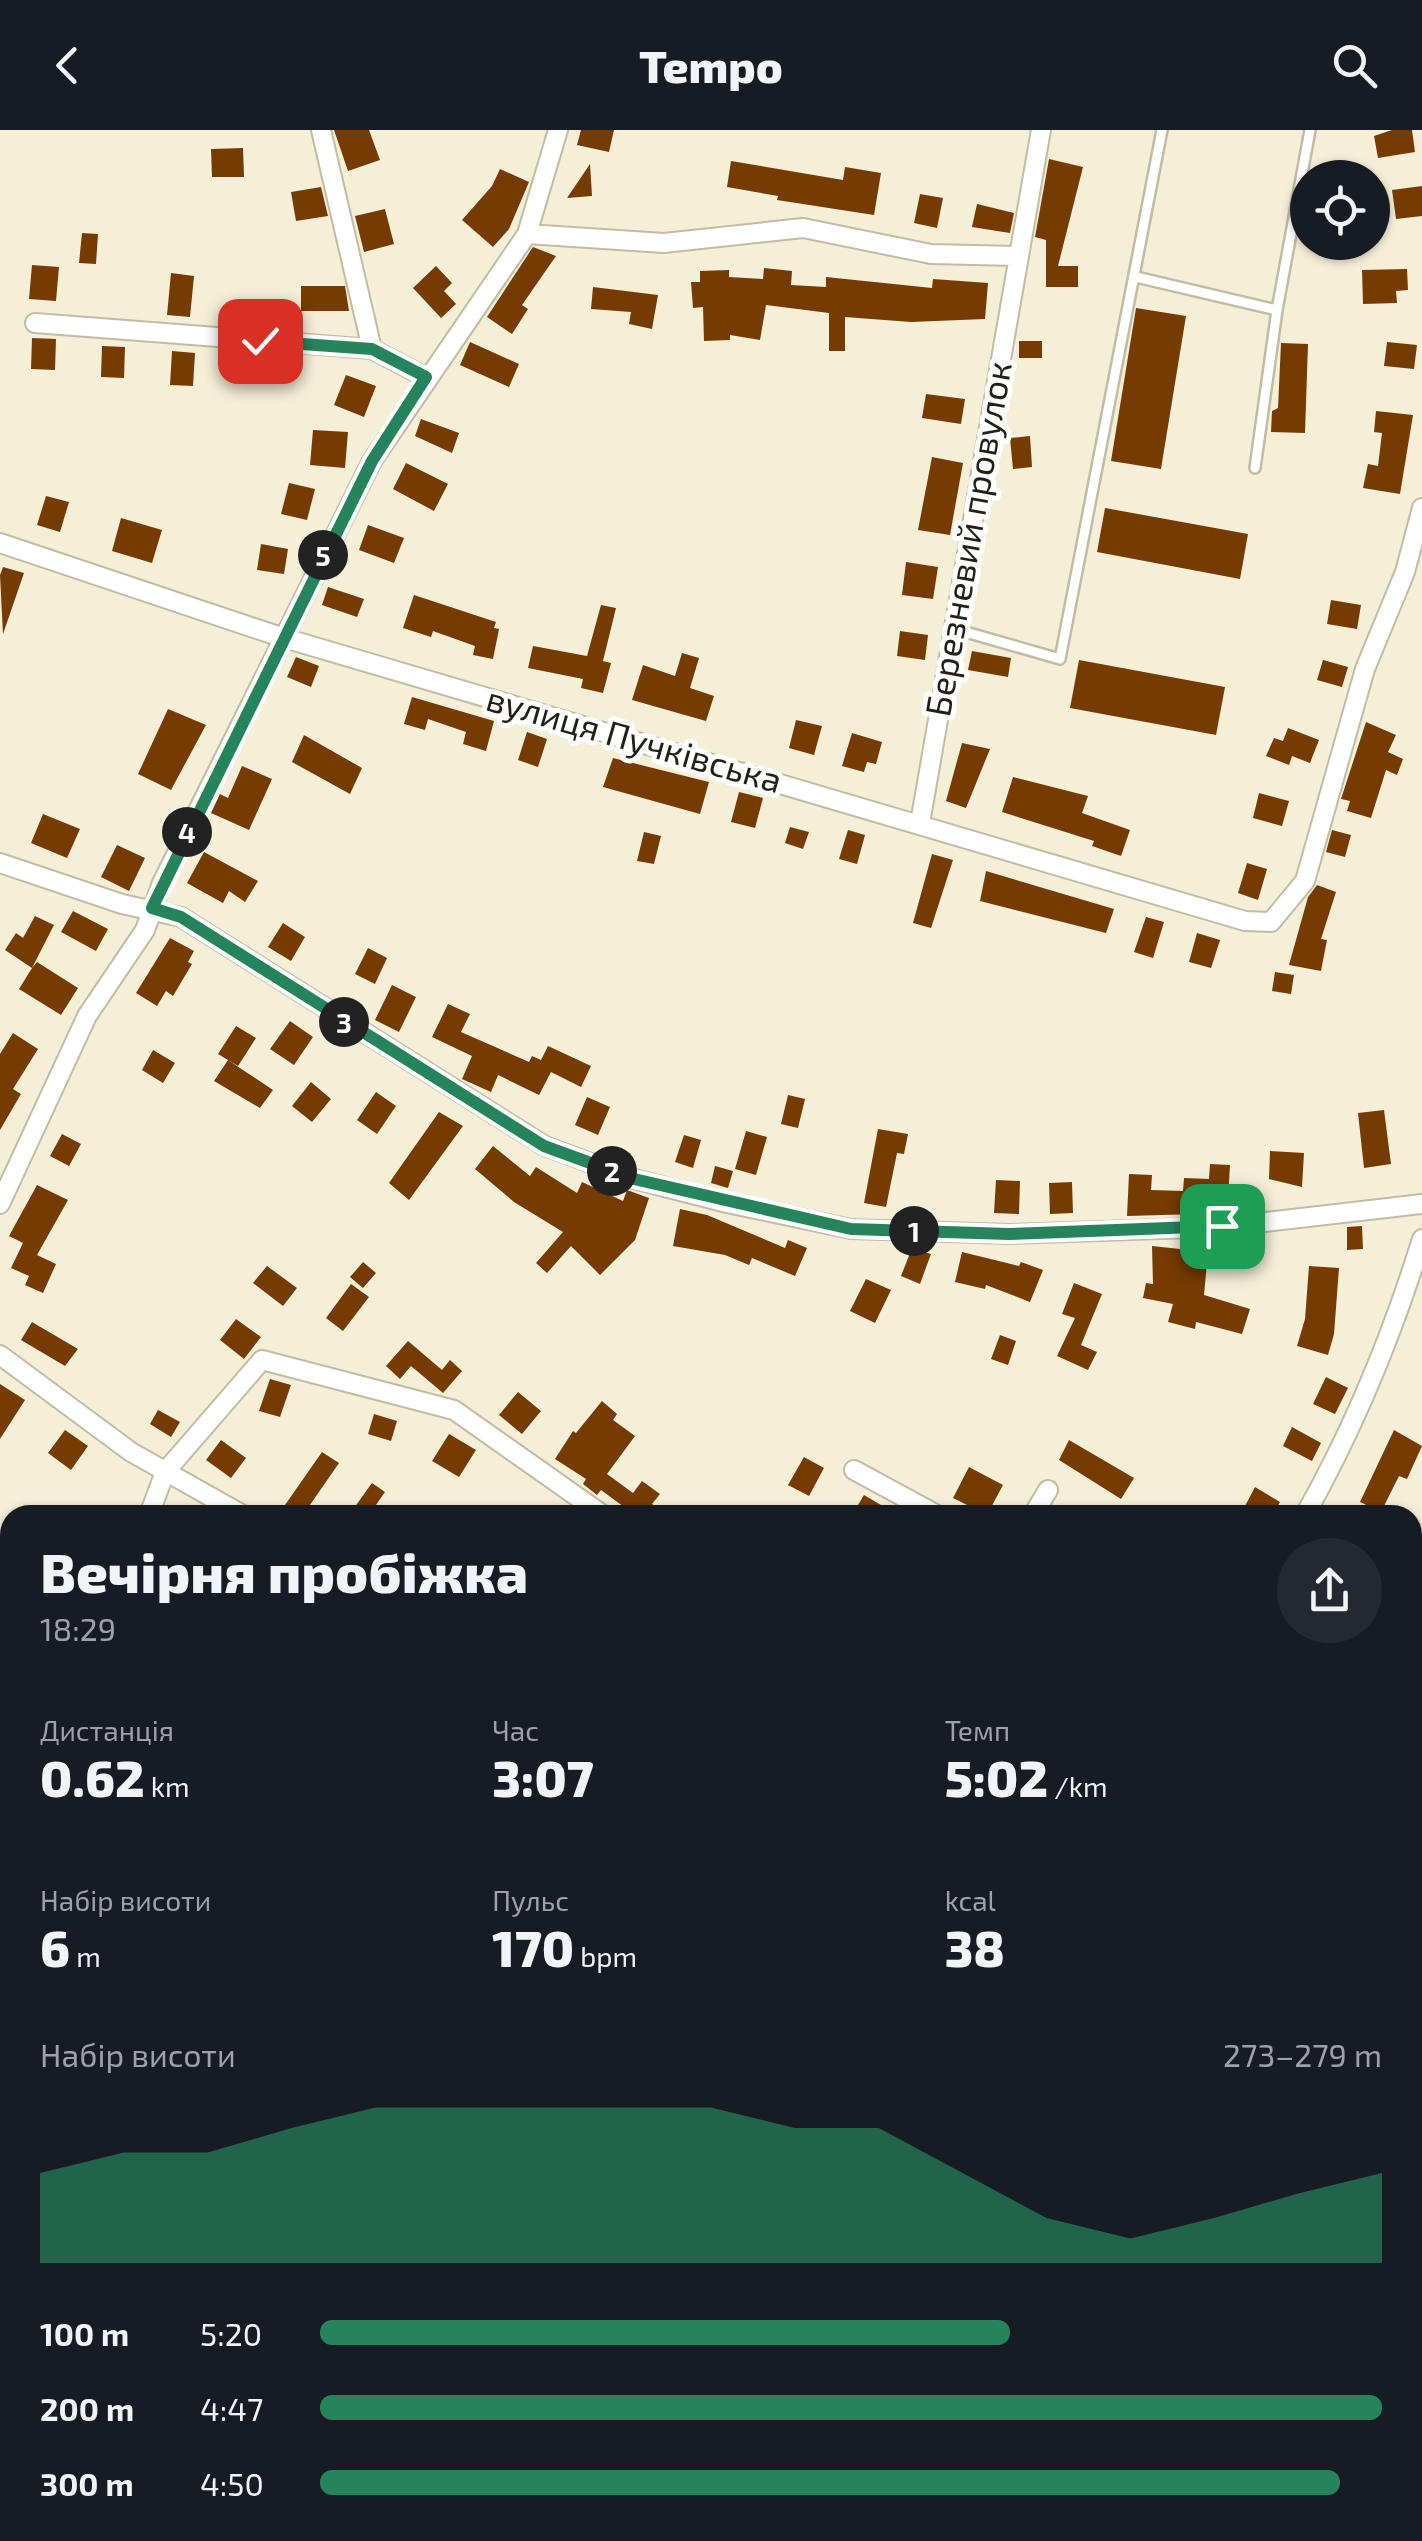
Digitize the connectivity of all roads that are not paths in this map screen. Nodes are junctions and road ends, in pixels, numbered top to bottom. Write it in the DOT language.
graph roads {
  1 [pos="321,130"];
  2 [pos="558,130"];
  3 [pos="1041,130"];
  4 [pos="1162,130"];
  5 [pos="1310,130"];
  6 [pos="527,234"];
  7 [pos="1016,256"];
  8 [pos="1136,276"];
  9 [pos="1277,310"];
  10 [pos="35,323"];
  11 [pos="372,349"];
  12 [pos="426,377"];
  13 [pos="1255,468"];
  14 [pos="1422,508"];
  15 [pos="0,543"];
  16 [pos="955,630"];
  17 [pos="282,637"];
  18 [pos="920,822"];
  19 [pos="0,863"];
  20 [pos="152,908"];
  21 [pos="0,1204"];
  22 [pos="1422,1204"];
  23 [pos="1422,1239"];
  24 [pos="0,1355"];
  25 [pos="854,1470"];
  26 [pos="165,1472"];
  27 [pos="1048,1490"];
  28 [pos="152,1505"];
  29 [pos="225,1505"];
  30 [pos="589,1505"];
  31 [pos="919,1505"];
  32 [pos="1038,1505"];
  33 [pos="1312,1505"];
  1 -- 11 [label="street"];
  2 -- 6 [label="street"];
  3 -- 7 [label="street, Березневий провулок"];
  4 -- 8 [label="lane"];
  5 -- 9 [label="lane"];
  6 -- 7 [label="street"];
  6 -- 12 [label="street"];
  7 -- 16 [label="street, Березневий провулок"];
  8 -- 9 [label="lane"];
  8 -- 16 [label="lane"];
  9 -- 13 [label="lane"];
  10 -- 11 [label="street"];
  11 -- 12 [label="street"];
  12 -- 17 [label="street"];
  14 -- 18 [label="street, вулиця Пучківська"];
  15 -- 17 [label="street, вулиця Пучківська"];
  16 -- 18 [label="street, Березневий провулок"];
  17 -- 18 [label="street, вулиця Пучківська"];
  17 -- 20 [label="street"];
  19 -- 20 [label="street"];
  20 -- 21 [label="street"];
  20 -- 22 [label="street"];
  23 -- 33 [label="street"];
  24 -- 26 [label="street"];
  25 -- 31 [label="street"];
  26 -- 28 [label="street"];
  26 -- 29 [label="street"];
  26 -- 30 [label="street"];
  27 -- 32 [label="street"];
}
